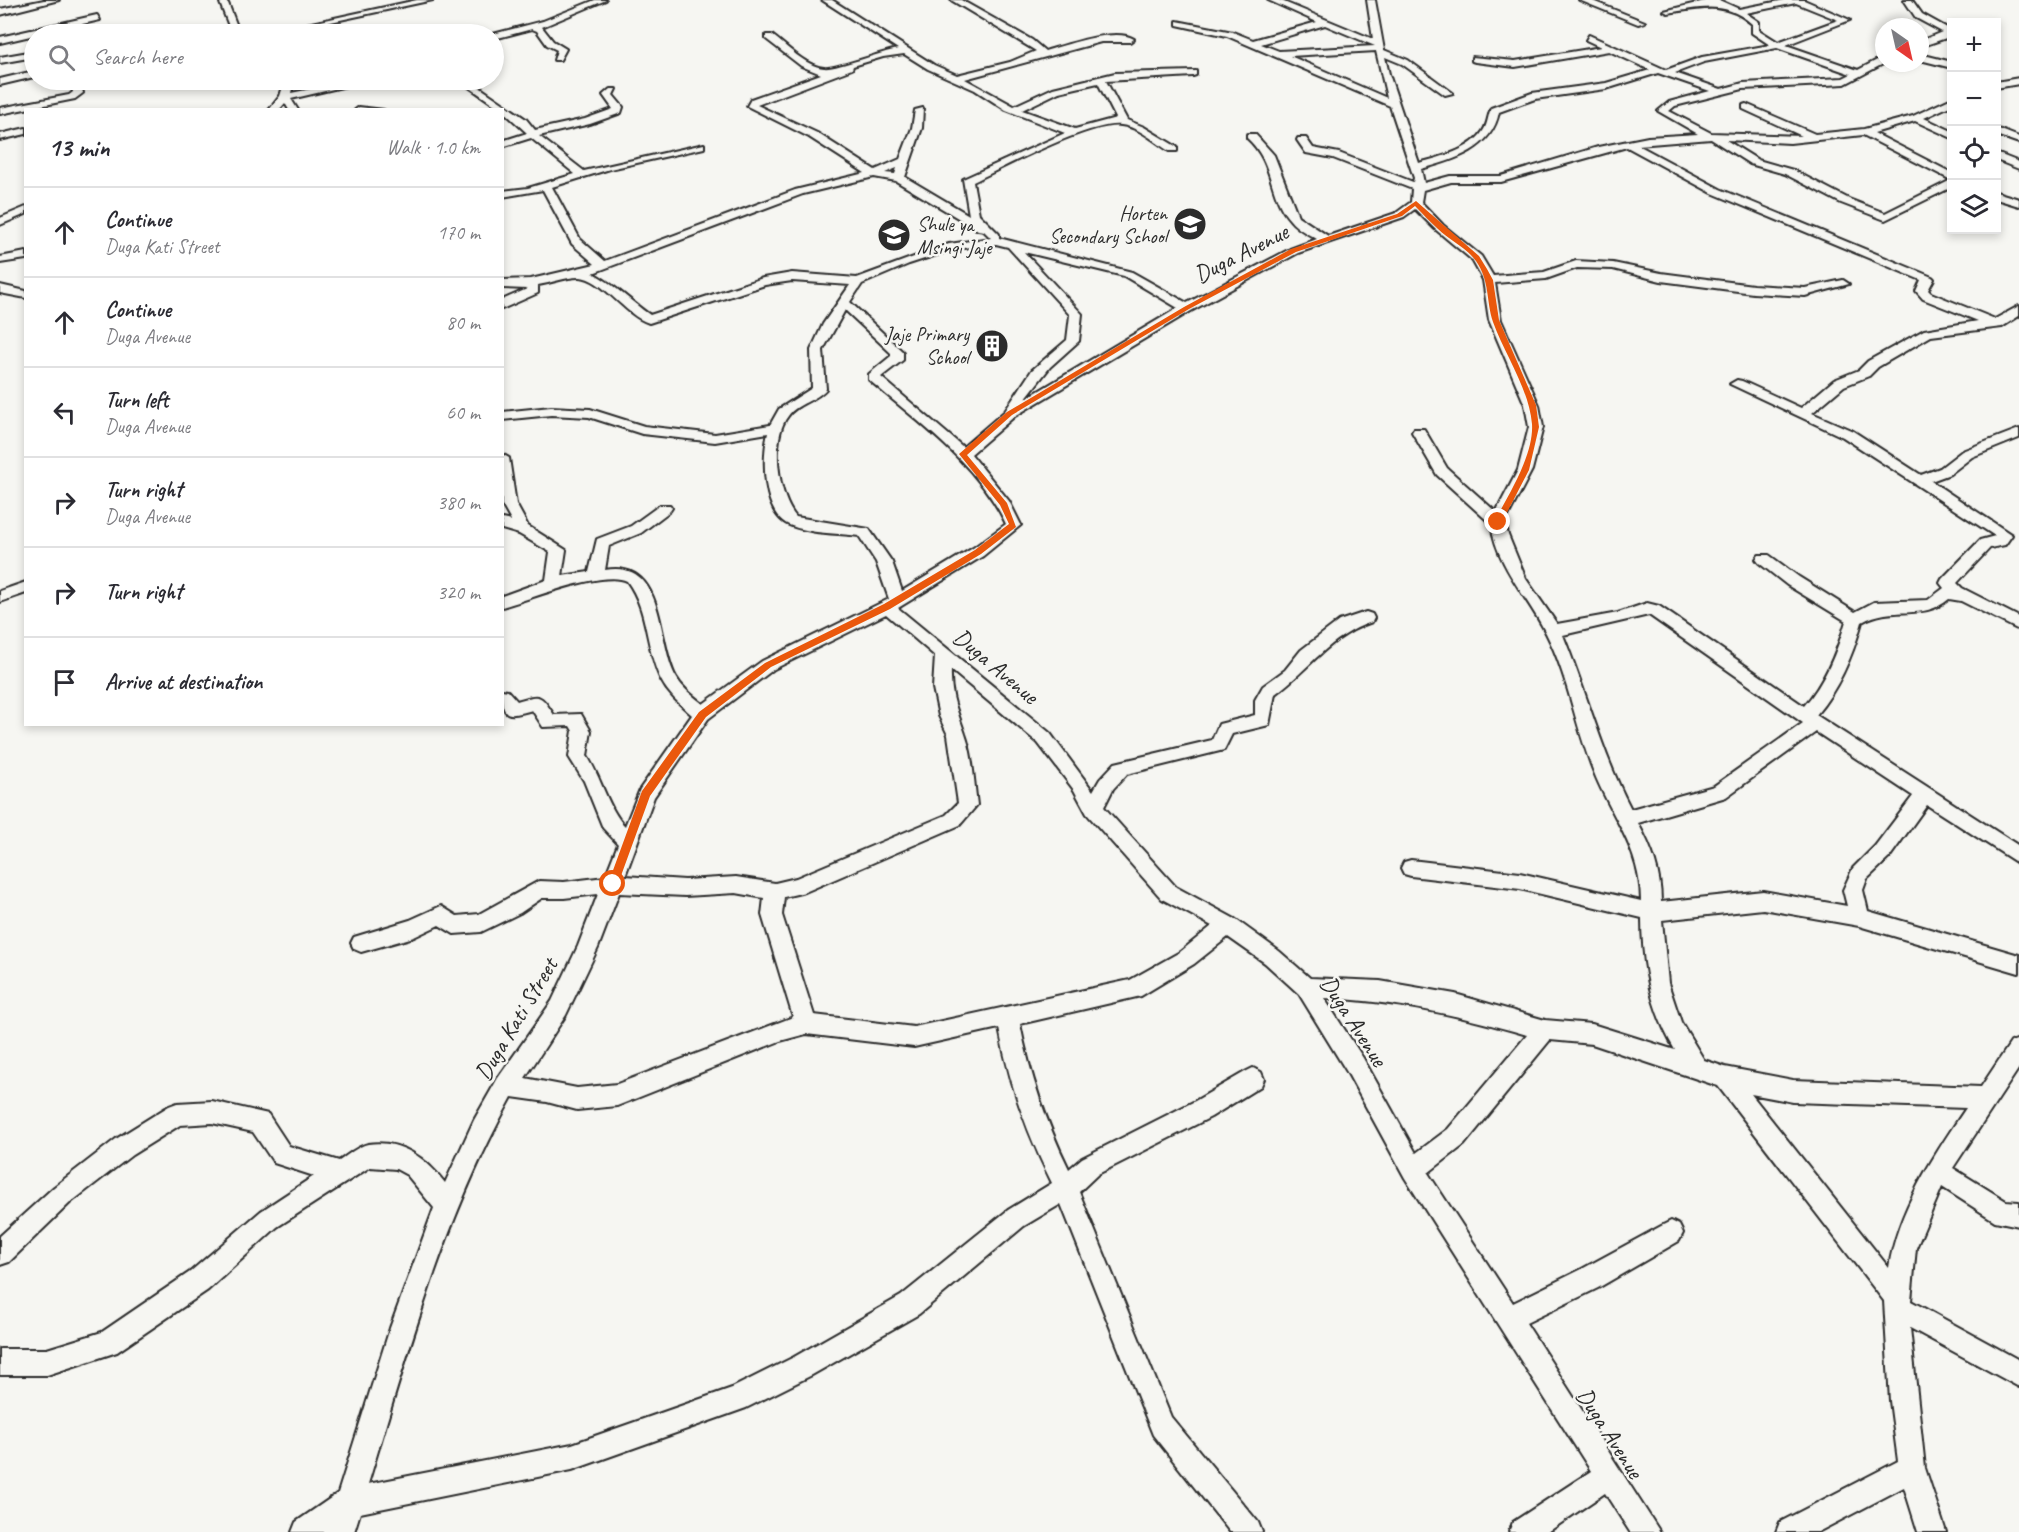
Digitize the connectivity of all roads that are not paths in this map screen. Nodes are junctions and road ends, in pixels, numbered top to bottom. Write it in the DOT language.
graph roads {
  1 [pos="56,0"];
  2 [pos="429,0"];
  3 [pos="602,0"];
  4 [pos="826,0"];
  5 [pos="954,0"];
  6 [pos="1272,0"];
  7 [pos="1371,0"];
  8 [pos="1584,0"];
  9 [pos="1797,0"];
  10 [pos="1827,0"];
  11 [pos="1908,0"];
  12 [pos="1715,1"];
  13 [pos="225,3"];
  14 [pos="1807,4"];
  15 [pos="1668,11"];
  16 [pos="0,12"];
  17 [pos="1739,12"];
  18 [pos="97,18"];
  19 [pos="1922,18"];
  20 [pos="1325,22"];
  21 [pos="1641,22"];
  22 [pos="1929,22"];
  23 [pos="1180,23"];
  24 [pos="71,24"];
  25 [pos="234,24"];
  26 [pos="320,24"];
  27 [pos="532,27"];
  28 [pos="504,34"];
  29 [pos="24,35"];
  30 [pos="769,37"];
  31 [pos="1589,38"];
  32 [pos="1130,39"];
  33 [pos="0,40"];
  34 [pos="1929,41"];
  35 [pos="1253,43"];
  36 [pos="1776,45"];
  37 [pos="1380,48"];
  38 [pos="1612,48"];
  39 [pos="907,51"];
  40 [pos="1278,54"];
  41 [pos="1040,55"];
  42 [pos="24,56"];
  43 [pos="557,58"];
  44 [pos="1475,59"];
  45 [pos="1929,59"];
  46 [pos="0,60"];
  47 [pos="1875,64"];
  48 [pos="1947,64"];
  49 [pos="849,67"];
  50 [pos="1658,70"];
  51 [pos="1669,72"];
  52 [pos="1193,73"];
  53 [pos="1857,73"];
  54 [pos="24,77"];
  55 [pos="958,78"];
  56 [pos="2001,78"];
  57 [pos="1100,80"];
  58 [pos="2016,81"];
  59 [pos="0,82"];
  60 [pos="2001,84"];
  61 [pos="77,90"];
  62 [pos="287,90"];
  63 [pos="319,90"];
  64 [pos="478,90"];
  65 [pos="1718,91"];
  66 [pos="613,92"];
  67 [pos="1448,93"];
  68 [pos="285,97"];
  69 [pos="1394,104"];
  70 [pos="1947,104"];
  71 [pos="1746,107"];
  72 [pos="275,108"];
  73 [pos="293,108"];
  74 [pos="1016,109"];
  75 [pos="1937,109"];
  76 [pos="920,110"];
  77 [pos="0,111"];
  78 [pos="1947,112"];
  79 [pos="1916,118"];
  80 [pos="1123,122"];
  81 [pos="24,131"];
  82 [pos="1075,132"];
  83 [pos="1865,132"];
  84 [pos="1947,133"];
  85 [pos="2001,133"];
  86 [pos="532,134"];
  87 [pos="0,136"];
  88 [pos="1251,136"];
  89 [pos="1712,136"];
  90 [pos="1817,138"];
  91 [pos="2019,140"];
  92 [pos="1302,141"];
  93 [pos="504,143"];
  94 [pos="1628,144"];
  95 [pos="700,146"];
  96 [pos="1173,149"];
  97 [pos="2001,158"];
  98 [pos="903,161"];
  99 [pos="2019,166"];
  100 [pos="1414,168"];
  101 [pos="582,174"];
  102 [pos="874,174"];
  103 [pos="1947,174"];
  104 [pos="899,178"];
  105 [pos="546,186"];
  106 [pos="1947,186"];
  107 [pos="504,194"];
  108 [pos="1417,195"];
  109 [pos="2001,197"];
  110 [pos="2019,203"];
  111 [pos="24,211"];
  112 [pos="0,222"];
  113 [pos="24,222"];
  114 [pos="0,228"];
  115 [pos="995,238"];
  116 [pos="1325,239"];
  117 [pos="1011,245"];
  118 [pos="24,255"];
  119 [pos="0,260"];
  120 [pos="605,265"];
  121 [pos="583,273"];
  122 [pos="1490,280"];
  123 [pos="858,282"];
  124 [pos="531,283"];
  125 [pos="504,284"];
  126 [pos="1843,284"];
  127 [pos="0,289"];
  128 [pos="24,295"];
  129 [pos="845,303"];
  130 [pos="504,304"];
  131 [pos="1187,308"];
  132 [pos="2019,310"];
  133 [pos="1993,323"];
  134 [pos="1737,384"];
  135 [pos="1010,413"];
  136 [pos="1803,413"];
  137 [pos="504,416"];
  138 [pos="775,428"];
  139 [pos="1419,432"];
  140 [pos="2019,433"];
  141 [pos="963,454"];
  142 [pos="504,471"];
  143 [pos="1921,480"];
  144 [pos="665,508"];
  145 [pos="1498,522"];
  146 [pos="504,524"];
  147 [pos="521,525"];
  148 [pos="1764,559"];
  149 [pos="596,576"];
  150 [pos="554,583"];
  151 [pos="24,588"];
  152 [pos="1963,596"];
  153 [pos="0,597"];
  154 [pos="504,601"];
  155 [pos="892,603"];
  156 [pos="1366,618"];
  157 [pos="1855,619"];
  158 [pos="2019,624"];
  159 [pos="1553,632"];
  160 [pos="943,652"];
  161 [pos="504,698"];
  162 [pos="702,714"];
  163 [pos="1811,719"];
  164 [pos="1925,795"];
  165 [pos="1094,809"];
  166 [pos="1627,818"];
  167 [pos="628,842"];
  168 [pos="2019,856"];
  169 [pos="1411,868"];
  170 [pos="613,884"];
  171 [pos="775,891"];
  172 [pos="1652,912"];
  173 [pos="1859,917"];
  174 [pos="1228,925"];
  175 [pos="361,943"];
  176 [pos="2019,964"];
  177 [pos="1306,987"];
  178 [pos="1008,1017"];
  179 [pos="806,1024"];
  180 [pos="1545,1030"];
  181 [pos="2019,1049"];
  182 [pos="1697,1068"];
  183 [pos="1725,1078"];
  184 [pos="1252,1079"];
  185 [pos="506,1086"];
  186 [pos="1986,1098"];
  187 [pos="1413,1170"];
  188 [pos="1937,1171"];
  189 [pos="342,1173"];
  190 [pos="1066,1188"];
  191 [pos="447,1206"];
  192 [pos="2019,1214"];
  193 [pos="1671,1233"];
  194 [pos="0,1253"];
  195 [pos="1898,1304"];
  196 [pos="1508,1318"];
  197 [pos="0,1362"];
  198 [pos="2019,1374"];
  199 [pos="1912,1468"];
  200 [pos="1609,1475"];
  201 [pos="351,1502"];
  202 [pos="306,1532"];
  203 [pos="340,1532"];
  204 [pos="1248,1532"];
  205 [pos="1523,1532"];
  206 [pos="1646,1532"];
  207 [pos="1790,1532"];
  208 [pos="1932,1532"];
  1 -- 16 [label="street"];
  2 -- 26 [label="street"];
  3 -- 27 [label="street"];
  4 -- 39 [label="street"];
  5 -- 41 [label="street"];
  6 -- 20 [label="street"];
  7 -- 37 [label="street"];
  8 -- 21 [label="street"];
  9 -- 14 [label="street"];
  9 -- 17 [label="street"];
  10 -- 14 [label="street"];
  11 -- 19 [label="street"];
  12 -- 15 [label="street"];
  12 -- 17 [label="street"];
  13 -- 25 [label="street"];
  14 -- 36 [label="street"];
  17 -- 36 [label="street"];
  18 -- 24 [label="street"];
  20 -- 35 [label="street"];
  20 -- 37 [label="street"];
  22 -- 34 [label="street"];
  23 -- 35 [label="street"];
  27 -- 28 [label="street"];
  27 -- 43 [label="street"];
  29 -- 33 [label="street"];
  30 -- 39 [label="street"];
  31 -- 38 [label="street"];
  32 -- 41 [label="street"];
  35 -- 40 [label="street"];
  36 -- 51 [label="street"];
  36 -- 53 [label="street"];
  37 -- 40 [label="street"];
  37 -- 67 [label="street"];
  37 -- 69 [label="street"];
  38 -- 44 [label="street"];
  38 -- 50 [label="street"];
  39 -- 55 [label="street"];
  40 -- 69 [label="street"];
  41 -- 55 [label="street"];
  42 -- 46 [label="street"];
  45 -- 48 [label="street"];
  47 -- 53 [label="street"];
  49 -- 102 [label="street"];
  50 -- 51 [label="street"];
  50 -- 100 [label="street"];
  51 -- 65 [label="street"];
  52 -- 57 [label="street"];
  53 -- 65 [label="street"];
  54 -- 59 [label="street"];
  55 -- 74 [label="street"];
  56 -- 58 [label="street"];
  57 -- 74 [label="street"];
  57 -- 80 [label="street"];
  58 -- 60 [label="street"];
  61 -- 77 [label="street"];
  62 -- 68 [label="street"];
  63 -- 68 [label="street"];
  64 -- 86 [label="street"];
  65 -- 89 [label="street"];
  66 -- 86 [label="street"];
  68 -- 72 [label="street"];
  68 -- 73 [label="street"];
  69 -- 100 [label="street"];
  70 -- 75 [label="street, Duga Avenue"];
  71 -- 90 [label="street"];
  74 -- 82 [label="street"];
  75 -- 78 [label="street"];
  75 -- 79 [label="street, Duga Avenue"];
  76 -- 98 [label="street"];
  79 -- 83 [label="street, Duga Avenue"];
  79 -- 84 [label="street"];
  80 -- 82 [label="street"];
  80 -- 96 [label="street"];
  81 -- 87 [label="street"];
  82 -- 115 [label="street"];
  83 -- 90 [label="street, Duga Avenue"];
  83 -- 103 [label="street"];
  85 -- 91 [label="street"];
  86 -- 93 [label="street"];
  86 -- 101 [label="street"];
  88 -- 116 [label="street"];
  89 -- 90 [label="street, Duga Avenue"];
  89 -- 94 [label="street, Duga Avenue"];
  89 -- 106 [label="street"];
  92 -- 108 [label="street"];
  94 -- 108 [label="street, Duga Avenue"];
  94 -- 133 [label="street"];
  95 -- 101 [label="street"];
  97 -- 99 [label="street"];
  98 -- 102 [label="street"];
  98 -- 104 [label="street"];
  100 -- 108 [label="street"];
  101 -- 105 [label="street"];
  102 -- 104 [label="street"];
  102 -- 120 [label="street"];
  104 -- 115 [label="street"];
  105 -- 107 [label="street"];
  105 -- 120 [label="street"];
  108 -- 116 [label="street, Duga Avenue"];
  108 -- 122 [label="street"];
  109 -- 110 [label="street"];
  111 -- 112 [label="street"];
  113 -- 114 [label="street"];
  115 -- 117 [label="street"];
  115 -- 123 [label="street"];
  116 -- 131 [label="street, Duga Avenue"];
  117 -- 131 [label="street"];
  117 -- 135 [label="street"];
  118 -- 119 [label="street"];
  120 -- 121 [label="street"];
  121 -- 123 [label="street"];
  121 -- 124 [label="street"];
  122 -- 126 [label="street"];
  122 -- 145 [label="street"];
  123 -- 129 [label="street"];
  124 -- 125 [label="street"];
  124 -- 130 [label="street"];
  127 -- 128 [label="street"];
  129 -- 138 [label="street"];
  129 -- 141 [label="street"];
  131 -- 135 [label="street, Duga Avenue"];
  132 -- 133 [label="street"];
  133 -- 136 [label="street"];
  134 -- 136 [label="street"];
  135 -- 141 [label="street, Duga Avenue"];
  136 -- 143 [label="street"];
  137 -- 138 [label="street"];
  138 -- 155 [label="street"];
  139 -- 145 [label="street"];
  140 -- 143 [label="street"];
  141 -- 155 [label="street"];
  142 -- 147 [label="street"];
  143 -- 152 [label="street"];
  144 -- 149 [label="street"];
  145 -- 159 [label="street"];
  146 -- 147 [label="street"];
  147 -- 150 [label="street"];
  148 -- 157 [label="street"];
  149 -- 150 [label="street"];
  149 -- 162 [label="street"];
  150 -- 154 [label="street"];
  151 -- 153 [label="street"];
  152 -- 157 [label="street"];
  152 -- 158 [label="street"];
  155 -- 160 [label="street, Duga Avenue"];
  155 -- 162 [label="street, Duga Kati Street"];
  156 -- 165 [label="street"];
  157 -- 163 [label="street"];
  159 -- 163 [label="street"];
  159 -- 166 [label="street"];
  160 -- 165 [label="street, Duga Avenue"];
  160 -- 171 [label="street"];
  161 -- 167 [label="street"];
  162 -- 167 [label="street, Duga Kati Street"];
  163 -- 164 [label="street"];
  163 -- 166 [label="street"];
  164 -- 168 [label="street"];
  164 -- 173 [label="street"];
  165 -- 174 [label="street, Duga Avenue"];
  166 -- 172 [label="street"];
  167 -- 170 [label="street, Duga Kati Street"];
  169 -- 172 [label="street"];
  170 -- 171 [label="street"];
  170 -- 175 [label="street"];
  170 -- 185 [label="street, Duga Kati Street"];
  171 -- 179 [label="street"];
  172 -- 173 [label="street"];
  172 -- 182 [label="street"];
  173 -- 176 [label="street"];
  174 -- 177 [label="street, Duga Avenue"];
  174 -- 178 [label="street"];
  177 -- 180 [label="street"];
  177 -- 187 [label="street, Duga Avenue"];
  178 -- 179 [label="street"];
  178 -- 190 [label="street"];
  179 -- 185 [label="street"];
  180 -- 182 [label="street"];
  180 -- 187 [label="street"];
  181 -- 186 [label="street"];
  182 -- 183 [label="street"];
  183 -- 186 [label="street"];
  183 -- 195 [label="street"];
  184 -- 190 [label="street"];
  185 -- 191 [label="street, Duga Kati Street"];
  186 -- 188 [label="street"];
  187 -- 196 [label="street, Duga Avenue"];
  188 -- 192 [label="street"];
  188 -- 195 [label="street"];
  189 -- 191 [label="street"];
  189 -- 194 [label="street"];
  189 -- 197 [label="street"];
  190 -- 201 [label="street"];
  190 -- 204 [label="street"];
  191 -- 201 [label="street, Duga Kati Street"];
  193 -- 196 [label="street"];
  195 -- 198 [label="street"];
  195 -- 199 [label="street"];
  196 -- 200 [label="street, Duga Avenue"];
  199 -- 207 [label="street"];
  199 -- 208 [label="street"];
  200 -- 205 [label="street"];
  200 -- 206 [label="street, Duga Avenue"];
  201 -- 202 [label="street"];
  201 -- 203 [label="street, Duga Kati Street"];
}
